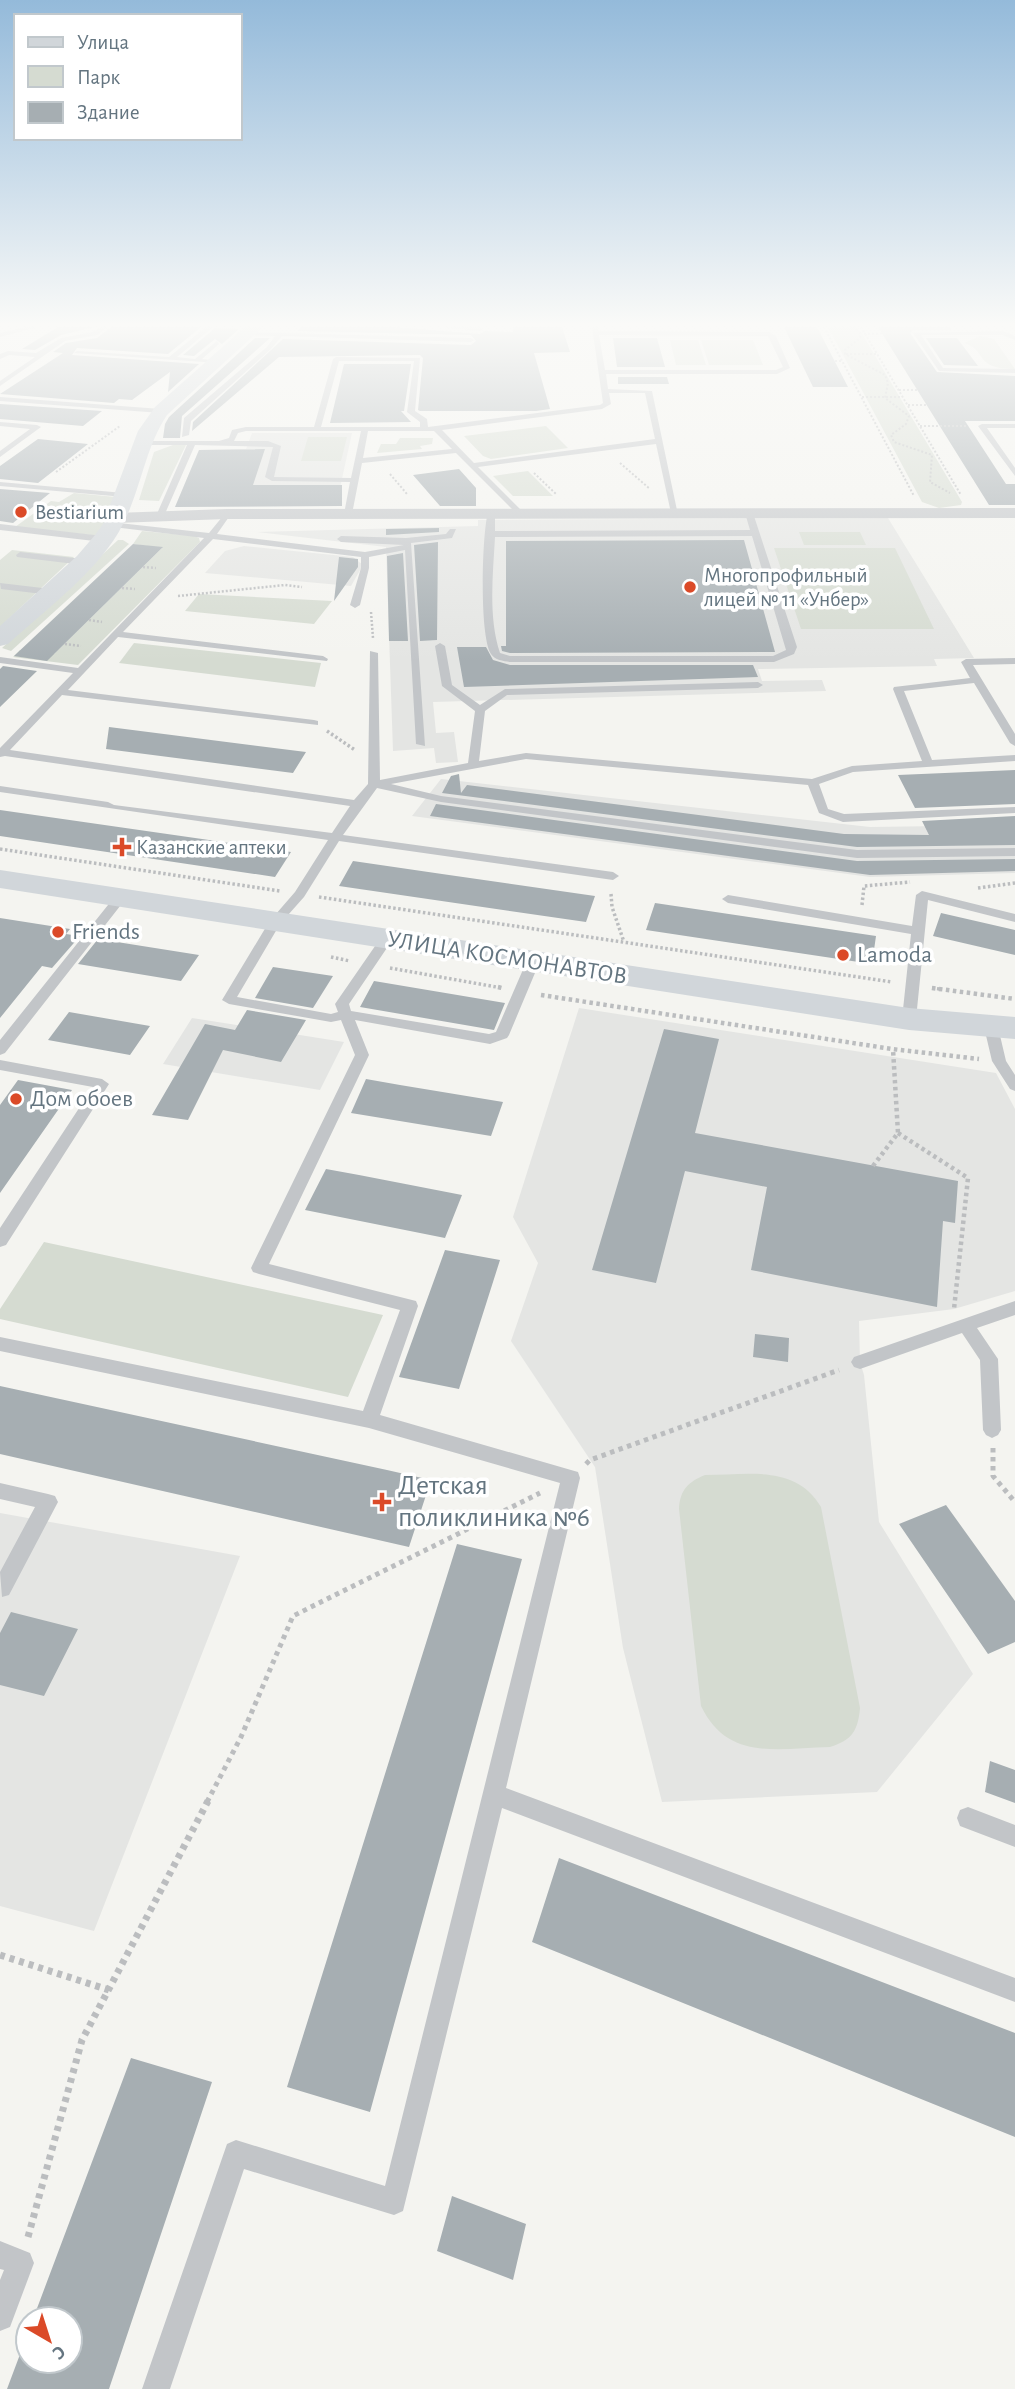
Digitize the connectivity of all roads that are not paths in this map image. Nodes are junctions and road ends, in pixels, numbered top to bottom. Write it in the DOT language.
graph roads {
  1 [pos="22,438"];
  2 [pos="144,438"];
  3 [pos="231,438"];
  4 [pos="363,438"];
  5 [pos="445,438"];
  6 [pos="991,438"];
  7 [pos="659,441"];
  8 [pos="142,443"];
  9 [pos="192,443"];
  10 [pos="214,443"];
  11 [pos="456,451"];
  12 [pos="0,455"];
  13 [pos="358,461"];
  14 [pos="474,466"];
  15 [pos="1015,474"];
  16 [pos="355,480"];
  17 [pos="0,484"];
  18 [pos="124,495"];
  19 [pos="675,513"];
  20 [pos="749,513"];
  21 [pos="1015,513"];
  22 [pos="227,514"];
  23 [pos="348,514"];
  24 [pos="491,514"];
  25 [pos="520,514"];
  26 [pos="160,516"];
  27 [pos="0,527"];
  28 [pos="111,527"];
  29 [pos="453,531"];
  30 [pos="755,533"];
  31 [pos="491,534"];
  32 [pos="211,536"];
  33 [pos="341,539"];
  34 [pos="407,544"];
  35 [pos="20,555"];
  36 [pos="365,555"];
  37 [pos="83,562"];
  38 [pos="1,586"];
  39 [pos="51,592"];
  40 [pos="355,605"];
  41 [pos="116,634"];
  42 [pos="0,639"];
  43 [pos="440,646"];
  44 [pos="373,653"];
  45 [pos="323,659"];
  46 [pos="0,660"];
  47 [pos="1015,661"];
  48 [pos="80,671"];
  49 [pos="977,680"];
  50 [pos="758,685"];
  51 [pos="60,692"];
  52 [pos="480,710"];
  53 [pos="314,723"];
  54 [pos="1015,743"];
  55 [pos="421,744"];
  56 [pos="1,753"];
  57 [pos="1015,758"];
  58 [pos="929,763"];
  59 [pos="473,766"];
  60 [pos="813,782"];
  61 [pos="374,784"];
  62 [pos="0,789"];
  63 [pos="358,804"];
  64 [pos="1015,810"];
  65 [pos="337,838"];
  66 [pos="1015,852"];
  67 [pos="612,876"];
  68 [pos="0,879"];
  69 [pos="120,898"];
  70 [pos="728,900"];
  71 [pos="1015,918"];
  72 [pos="275,922"];
  73 [pos="918,931"];
  74 [pos="387,939"];
  75 [pos="533,961"];
  76 [pos="346,1014"];
  77 [pos="909,1019"];
  78 [pos="1003,1028"];
  79 [pos="0,1051"];
  80 [pos="0,1065"];
  81 [pos="1015,1086"];
  82 [pos="0,1241"];
  83 [pos="1015,1308"];
  84 [pos="965,1324"];
  85 [pos="0,1344"];
  86 [pos="860,1362"];
  87 [pos="369,1420"];
  88 [pos="992,1430"];
  89 [pos="0,1491"];
  90 [pos="0,1587"];
  91 [pos="495,1794"];
  92 [pos="968,1818"];
  93 [pos="1015,1836"];
  94 [pos="1015,1990"];
  95 [pos="10,2259"];
  96 [pos="0,2316"];
  97 [pos="156,2389"];
  1 -- 12 [label="lane"];
  2 -- 8 [label="street"];
  3 -- 10 [label="lane"];
  4 -- 13 [label="lane"];
  5 -- 11 [label="lane"];
  6 -- 15 [label="lane"];
  7 -- 14 [label="lane"];
  7 -- 19 [label="lane"];
  8 -- 9 [label="lane"];
  8 -- 18 [label="street"];
  9 -- 10 [label="lane"];
  9 -- 26 [label="lane"];
  10 -- 16 [label="lane"];
  11 -- 13 [label="lane"];
  11 -- 14 [label="lane"];
  13 -- 16 [label="lane"];
  14 -- 25 [label="lane"];
  16 -- 23 [label="lane"];
  17 -- 18 [label="lane"];
  18 -- 28 [label="street"];
  19 -- 20 [label="street"];
  19 -- 25 [label="street"];
  20 -- 21 [label="street"];
  20 -- 30 [label="lane"];
  22 -- 23 [label="street"];
  22 -- 26 [label="street"];
  22 -- 32 [label="lane"];
  23 -- 24 [label="street"];
  24 -- 25 [label="street"];
  24 -- 31 [label="lane"];
  26 -- 28 [label="street"];
  27 -- 28 [label="lane"];
  28 -- 32 [label="lane"];
  28 -- 37 [label="street"];
  29 -- 34 [label="lane"];
  30 -- 31 [label="lane"];
  30 -- 31 [label="lane"];
  32 -- 36 [label="lane"];
  32 -- 41 [label="lane"];
  33 -- 34 [label="lane"];
  34 -- 36 [label="lane"];
  34 -- 55 [label="lane"];
  35 -- 37 [label="lane"];
  36 -- 40 [label="lane"];
  37 -- 39 [label="street"];
  38 -- 39 [label="lane"];
  39 -- 42 [label="street"];
  41 -- 45 [label="lane"];
  41 -- 48 [label="lane"];
  43 -- 52 [label="lane"];
  44 -- 61 [label="lane"];
  46 -- 48 [label="lane"];
  47 -- 49 [label="lane"];
  48 -- 51 [label="lane"];
  49 -- 54 [label="lane"];
  49 -- 58 [label="lane"];
  50 -- 52 [label="lane"];
  51 -- 53 [label="lane"];
  51 -- 56 [label="lane"];
  52 -- 59 [label="lane"];
  56 -- 63 [label="lane"];
  57 -- 58 [label="lane"];
  58 -- 60 [label="lane"];
  59 -- 60 [label="lane"];
  59 -- 61 [label="lane"];
  60 -- 64 [label="lane"];
  61 -- 63 [label="lane"];
  61 -- 66 [label="lane"];
  62 -- 65 [label="lane"];
  63 -- 65 [label="lane"];
  65 -- 67 [label="lane"];
  65 -- 72 [label="lane"];
  68 -- 69 [label="street, УЛИЦА КОСМОНАВТОВ"];
  69 -- 72 [label="street, УЛИЦА КОСМОНАВТОВ"];
  69 -- 79 [label="lane"];
  70 -- 73 [label="lane"];
  71 -- 73 [label="lane"];
  72 -- 74 [label="street, УЛИЦА КОСМОНАВТОВ"];
  72 -- 76 [label="lane"];
  73 -- 77 [label="lane"];
  74 -- 75 [label="street, УЛИЦА КОСМОНАВТОВ"];
  74 -- 76 [label="lane"];
  75 -- 76 [label="lane"];
  75 -- 77 [label="street, УЛИЦА КОСМОНАВТОВ"];
  76 -- 87 [label="lane"];
  77 -- 78 [label="street, УЛИЦА КОСМОНАВТОВ"];
  78 -- 81 [label="lane"];
  80 -- 82 [label="lane"];
  83 -- 84 [label="lane"];
  84 -- 86 [label="lane"];
  84 -- 88 [label="lane"];
  85 -- 87 [label="lane"];
  87 -- 91 [label="lane"];
  89 -- 90 [label="lane"];
  91 -- 94 [label="lane"];
  91 -- 97 [label="lane"];
  92 -- 93 [label="lane"];
  95 -- 96 [label="lane"];
}
